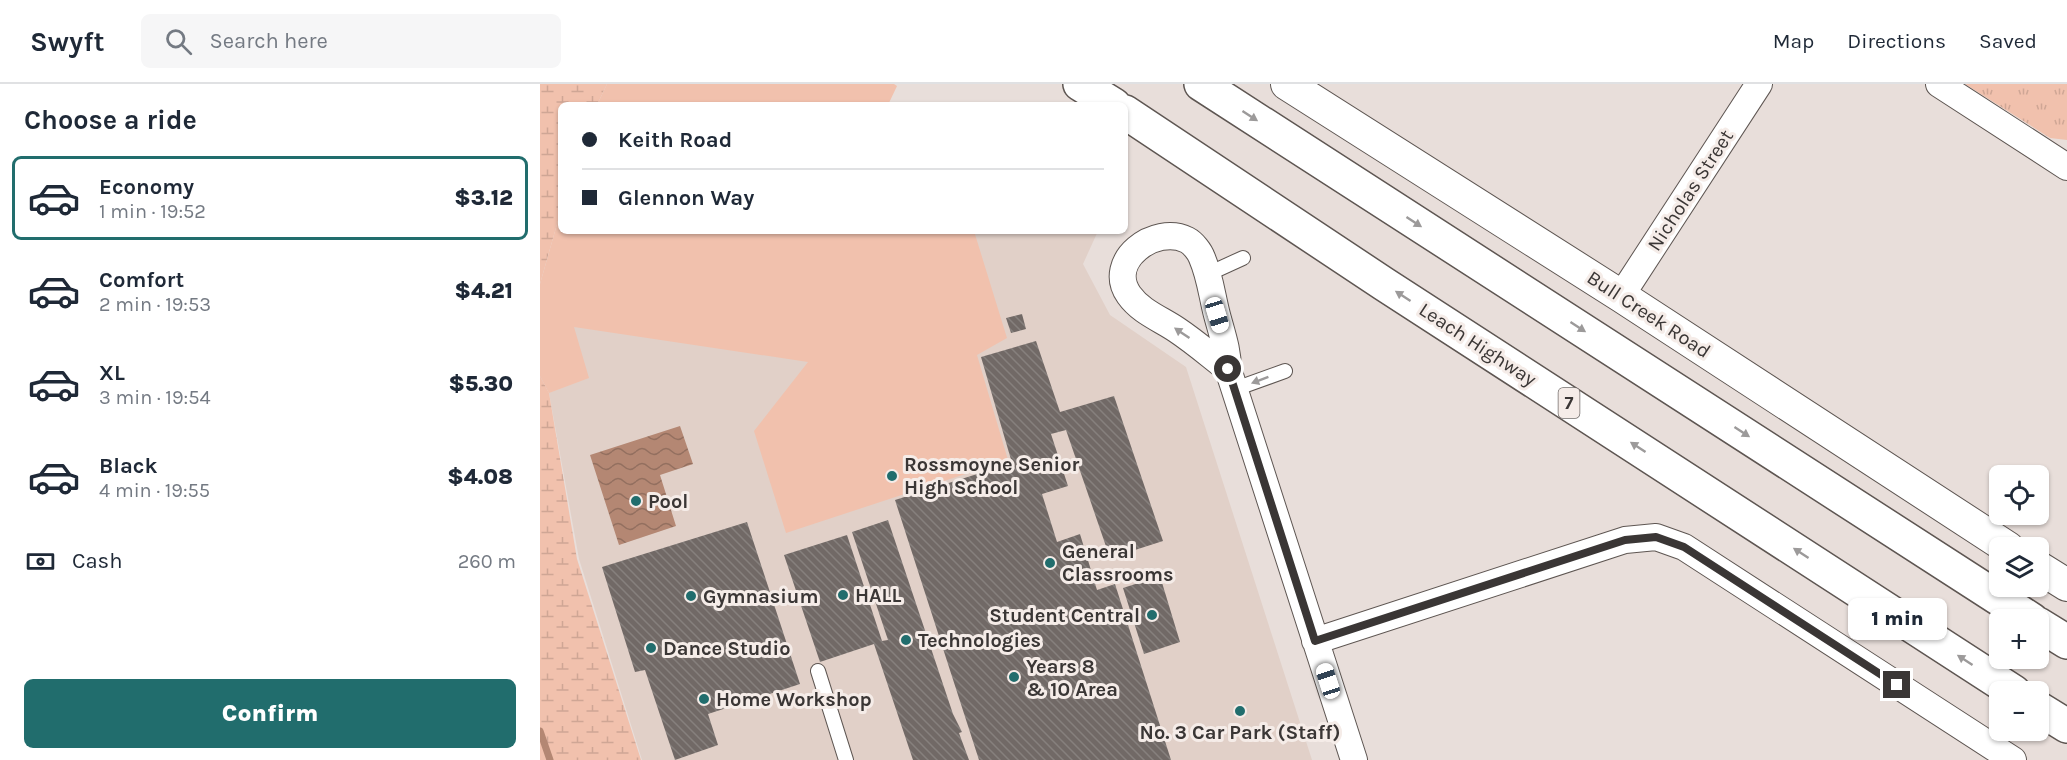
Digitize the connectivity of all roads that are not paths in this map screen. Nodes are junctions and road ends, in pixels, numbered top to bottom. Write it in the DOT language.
graph roads {
  1 [pos="1080,84"];
  2 [pos="1201,84"];
  3 [pos="1287,84"];
  4 [pos="1759,84"];
  5 [pos="1939,84"];
  6 [pos="1109,102"];
  7 [pos="1128,114"];
  8 [pos="2067,167"];
  9 [pos="1243,258"];
  10 [pos="1208,273"];
  11 [pos="1621,296"];
  12 [pos="1285,371"];
  13 [pos="1232,379"];
  14 [pos="1991,537"];
  15 [pos="2049,574"];
  16 [pos="2067,585"];
  17 [pos="2015,609"];
  18 [pos="2049,631"];
  19 [pos="1315,641"];
  20 [pos="2067,642"];
  21 [pos="818,671"];
  22 [pos="1997,681"];
  23 [pos="2049,715"];
  24 [pos="2067,726"];
  25 [pos="846,760"];
  26 [pos="1353,760"];
  27 [pos="2013,760"];
  1 -- 6 [label="highway"];
  2 -- 17 [label="highway, one-way"];
  3 -- 11 [label="street, Bull Creek Road"];
  4 -- 11 [label="street, Nicholas Street"];
  5 -- 8 [label="street"];
  22 -- 7 [label="highway, Leach Highway / 7, one-way"];
  9 -- 10 [label="lane"];
  10 -- 13 [label="street"];
  13 -- 10 [label="street, one-way"];
  11 -- 14 [label="street, Bull Creek Road"];
  12 -- 13 [label="lane, one-way"];
  13 -- 19 [label="street"];
  15 -- 16 [label="street"];
  18 -- 20 [label="highway"];
  19 -- 26 [label="street"];
  19 -- 27 [label="street"];
  21 -- 25 [label="lane"];
  23 -- 24 [label="highway"];
}
